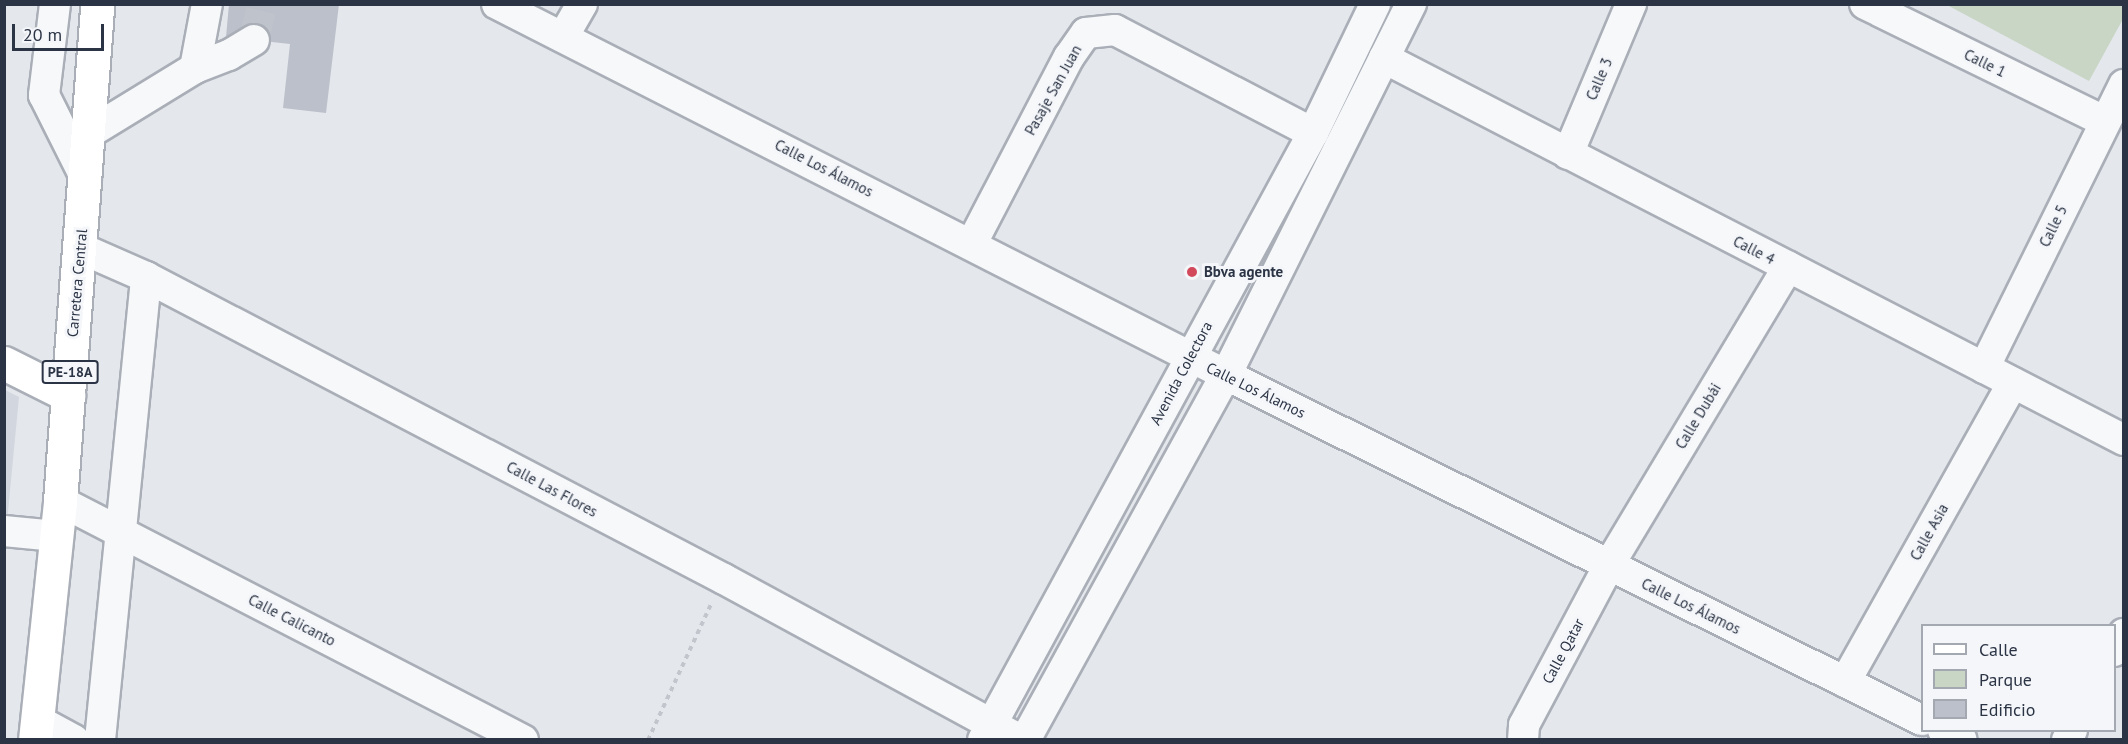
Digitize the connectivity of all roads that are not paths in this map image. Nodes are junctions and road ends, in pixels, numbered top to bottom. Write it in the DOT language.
graph roads {
  1 [pos="55,4"];
  2 [pos="97,4"];
  3 [pos="207,4"];
  4 [pos="496,4"];
  5 [pos="582,4"];
  6 [pos="1375,4"];
  7 [pos="1411,4"];
  8 [pos="1630,4"];
  9 [pos="1865,4"];
  10 [pos="563,37"];
  11 [pos="254,40"];
  12 [pos="1384,58"];
  13 [pos="195,68"];
  14 [pos="2124,85"];
  15 [pos="2104,121"];
  16 [pos="89,133"];
  17 [pos="1313,133"];
  18 [pos="1568,154"];
  19 [pos="86,178"];
  20 [pos="972,243"];
  21 [pos="80,248"];
  22 [pos="1788,267"];
  23 [pos="146,277"];
  24 [pos="1189,357"];
  25 [pos="4,363"];
  26 [pos="1984,368"];
  27 [pos="1226,375"];
  28 [pos="2013,383"];
  29 [pos="68,395"];
  30 [pos="2124,440"];
  31 [pos="60,501"];
  32 [pos="4,531"];
  33 [pos="123,532"];
  34 [pos="56,536"];
  35 [pos="1609,565"];
  36 [pos="2124,634"];
  37 [pos="2116,649"];
  38 [pos="1845,682"];
  39 [pos="1921,719"];
  40 [pos="36,730"];
  41 [pos="988,731"];
  42 [pos="1947,732"];
  43 [pos="505,735"];
  44 [pos="74,740"];
  45 [pos="100,740"];
  46 [pos="1020,740"];
  47 [pos="1025,740"];
  48 [pos="1522,740"];
  49 [pos="1962,740"];
  1 -- 19 [label="street"];
  2 -- 16 [label="main road, Carretera Central / PE-18A"];
  3 -- 13 [label="street"];
  4 -- 10 [label="street, Calle Los Álamos"];
  5 -- 10 [label="street"];
  6 -- 17 [label="street, Avenida Colectora"];
  7 -- 12 [label="street"];
  8 -- 18 [label="street, Calle 3"];
  9 -- 15 [label="street, Calle 1"];
  10 -- 20 [label="street, Calle Los Álamos"];
  11 -- 13 [label="street"];
  12 -- 18 [label="street, Calle 4"];
  12 -- 27 [label="street"];
  13 -- 16 [label="street"];
  14 -- 15 [label="street, Calle 5"];
  15 -- 26 [label="street, Calle 5"];
  16 -- 19 [label="main road, Carretera Central / PE-18A"];
  17 -- 20 [label="street, Pasaje San Juan"];
  17 -- 24 [label="street, Avenida Colectora"];
  18 -- 22 [label="street, Calle 4"];
  19 -- 21 [label="main road, Carretera Central / PE-18A"];
  20 -- 24 [label="street, Calle Los Álamos"];
  21 -- 23 [label="street, Calle Las Flores"];
  21 -- 29 [label="main road, Carretera Central / PE-18A"];
  22 -- 26 [label="street, Calle 4"];
  22 -- 35 [label="street, Calle Dubái"];
  23 -- 33 [label="street"];
  23 -- 41 [label="street, Calle Las Flores"];
  24 -- 27 [label="street, Calle Los Álamos"];
  24 -- 41 [label="street, Avenida Colectora"];
  25 -- 29 [label="main road"];
  26 -- 28 [label="street, Calle 4"];
  27 -- 35 [label="street, Calle Los Álamos"];
  27 -- 47 [label="street"];
  28 -- 30 [label="street, Calle 4"];
  28 -- 38 [label="street, Calle Asia"];
  29 -- 31 [label="main road, Carretera Central / PE-18A"];
  31 -- 33 [label="street, Calle Calicanto"];
  31 -- 34 [label="main road, Carretera Central / PE-18A"];
  32 -- 34 [label="street"];
  33 -- 43 [label="street, Calle Calicanto"];
  33 -- 45 [label="street"];
  34 -- 40 [label="main road, Carretera Central / PE-18A"];
  35 -- 38 [label="street, Calle Los Álamos"];
  35 -- 48 [label="street, Calle Qatar"];
  36 -- 37 [label="street"];
  38 -- 39 [label="street, Calle Los Álamos"];
  40 -- 44 [label="street"];
  41 -- 46 [label="street, Calle Las Flores"];
  42 -- 49 [label="street"];
}
